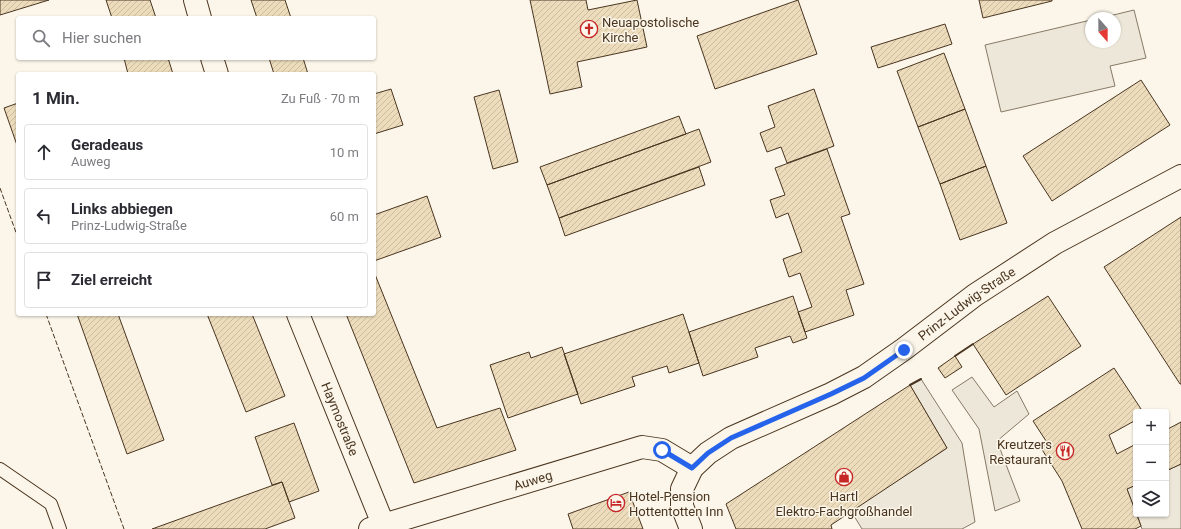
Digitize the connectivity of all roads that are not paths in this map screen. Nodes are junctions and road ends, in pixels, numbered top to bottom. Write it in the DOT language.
graph roads {
  1 [pos="195,0"];
  2 [pos="199,16"];
  3 [pos="213,60"];
  4 [pos="216,72"];
  5 [pos="1181,176"];
  6 [pos="299,316"];
  7 [pos="692,468"];
  8 [pos="0,469"];
  9 [pos="377,527"];
  10 [pos="60,529"];
  11 [pos="691,529"];
  1 -- 2 [label="street"];
  3 -- 4 [label="street"];
  5 -- 7 [label="street, Prinz-Ludwig-Straße"];
  6 -- 9 [label="street, Haymostraße"];
  7 -- 9 [label="street, Auweg"];
  7 -- 11 [label="street"];
  8 -- 10 [label="lane"];
}
